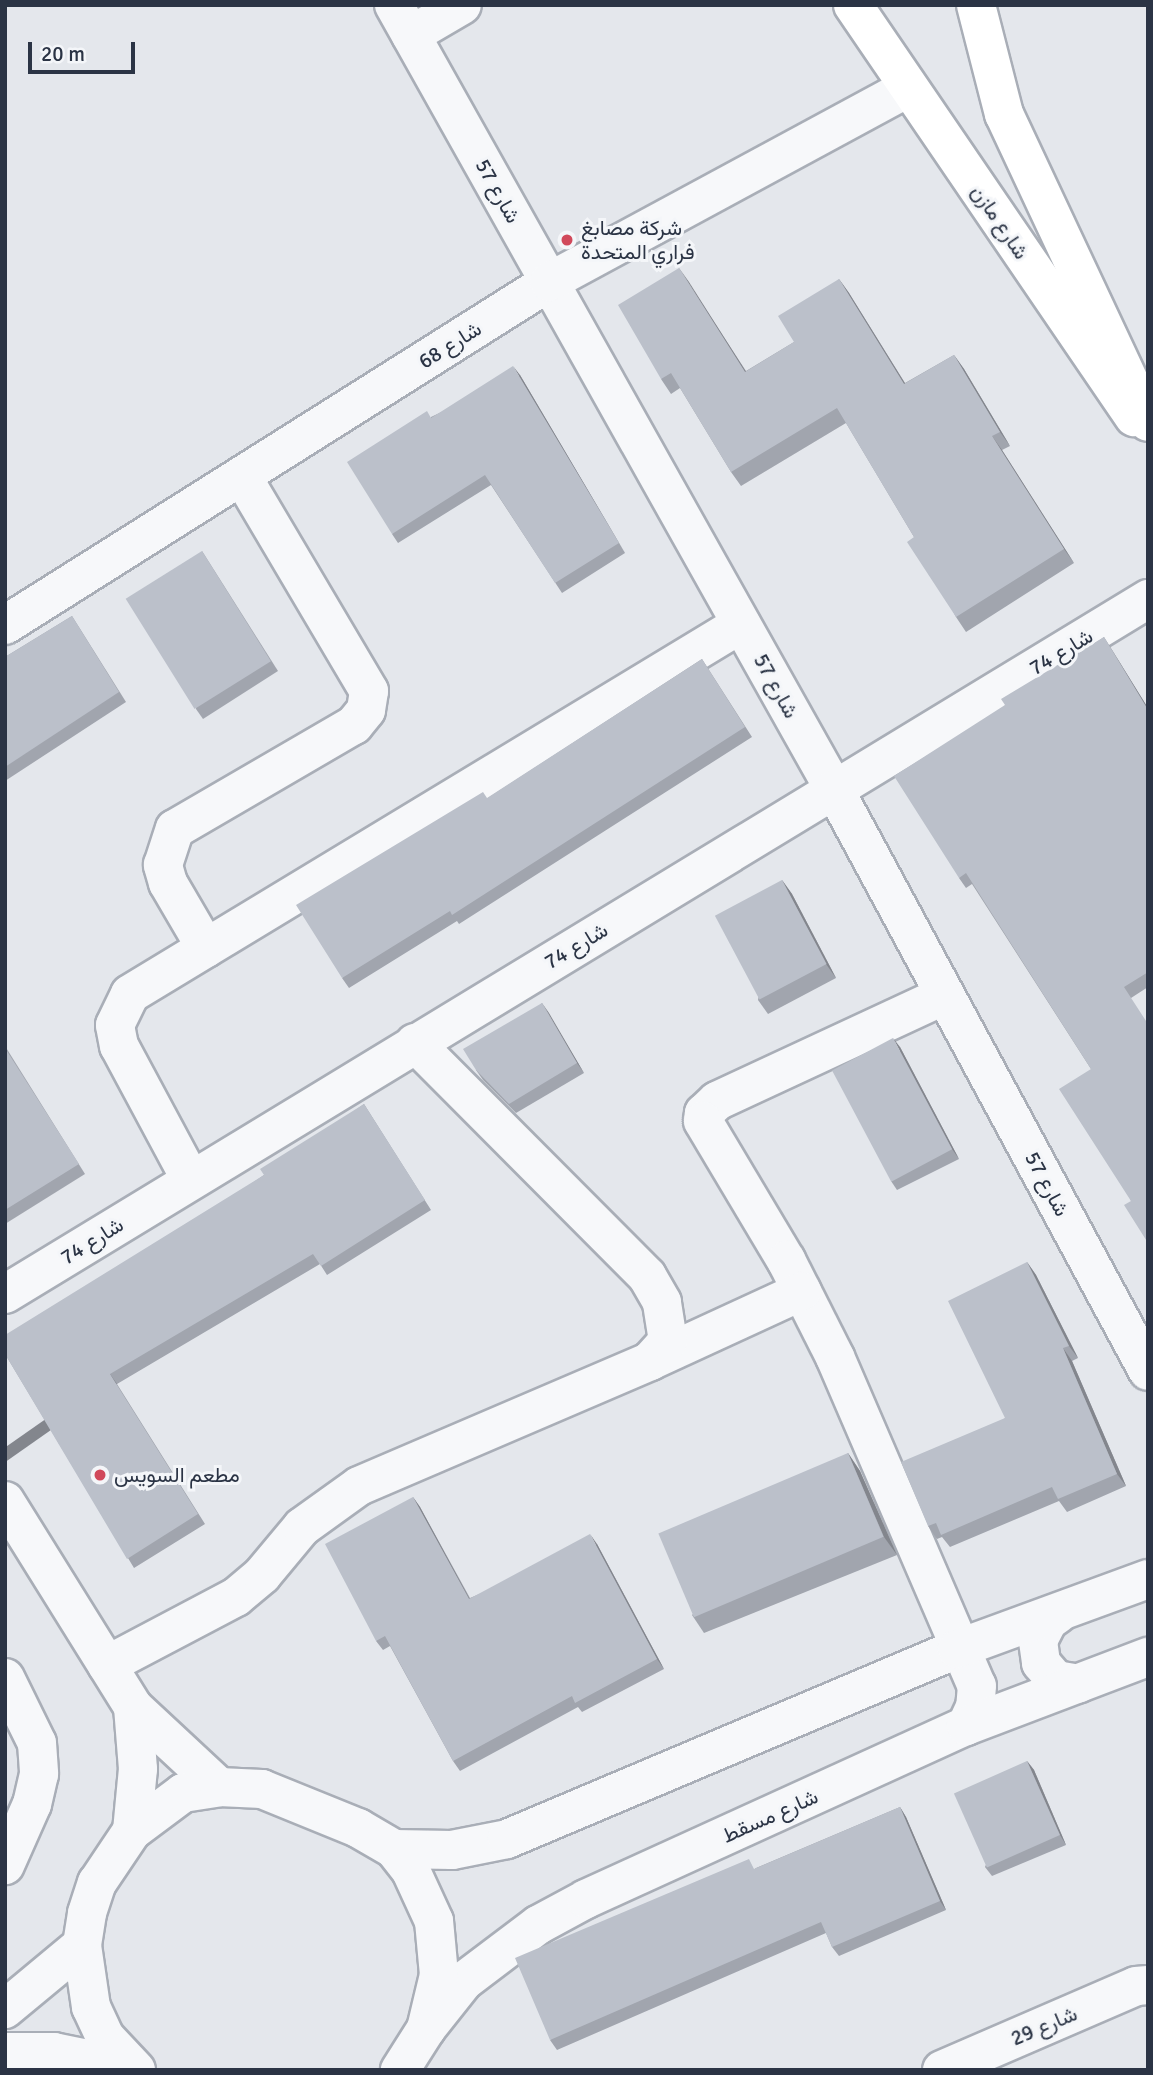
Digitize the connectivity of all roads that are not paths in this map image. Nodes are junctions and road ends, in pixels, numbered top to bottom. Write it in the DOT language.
graph roads {
  1 [pos="462,5"];
  2 [pos="853,5"];
  3 [pos="976,5"];
  4 [pos="402,20"];
  5 [pos="908,88"];
  6 [pos="549,282"];
  7 [pos="1148,422"];
  8 [pos="1148,438"];
  9 [pos="242,476"];
  10 [pos="1148,599"];
  11 [pos="741,624"];
  12 [pos="5,625"];
  13 [pos="834,789"];
  14 [pos="206,948"];
  15 [pos="945,995"];
  16 [pos="415,1044"];
  17 [pos="191,1180"];
  18 [pos="802,1292"];
  19 [pos="5,1294"];
  20 [pos="1144,1354"];
  21 [pos="650,1361"];
  22 [pos="5,1501"];
  23 [pos="1148,1579"];
  24 [pos="1058,1614"];
  25 [pos="957,1649"];
  26 [pos="1148,1657"];
  27 [pos="107,1665"];
  28 [pos="5,1678"];
  29 [pos="1078,1684"];
  30 [pos="133,1707"];
  31 [pos="966,1726"];
  32 [pos="219,1787"];
  33 [pos="132,1831"];
  34 [pos="394,1849"];
  35 [pos="5,1865"];
  36 [pos="82,1945"];
  37 [pos="1148,1985"];
  38 [pos="5,2009"];
  39 [pos="5,2052"];
  40 [pos="414,2054"];
  41 [pos="134,2069"];
  42 [pos="942,2070"];
  1 -- 4 [label="street"];
  2 -- 5 [label="main road, شارع مازن"];
  3 -- 7 [label="main road"];
  4 -- 6 [label="street, شارع 57"];
  5 -- 6 [label="street, شارع 68"];
  5 -- 8 [label="main road, شارع مازن"];
  6 -- 9 [label="street, شارع 68"];
  6 -- 11 [label="street, شارع 57"];
  9 -- 12 [label="street, شارع 68"];
  9 -- 14 [label="street"];
  10 -- 13 [label="street, شارع 74"];
  11 -- 13 [label="street, شارع 57"];
  11 -- 14 [label="street"];
  13 -- 15 [label="street, شارع 57"];
  13 -- 16 [label="street, شارع 74"];
  14 -- 17 [label="street"];
  15 -- 18 [label="street"];
  15 -- 20 [label="street, شارع 57"];
  16 -- 17 [label="street, شارع 74"];
  16 -- 21 [label="street"];
  17 -- 19 [label="street, شارع 74"];
  18 -- 21 [label="street"];
  18 -- 25 [label="street"];
  21 -- 27 [label="street"];
  22 -- 27 [label="street"];
  23 -- 24 [label="street"];
  24 -- 25 [label="street"];
  24 -- 29 [label="street"];
  25 -- 31 [label="street"];
  25 -- 34 [label="street"];
  26 -- 29 [label="street, شارع مسقط"];
  27 -- 30 [label="street"];
  28 -- 35 [label="street"];
  29 -- 31 [label="street, شارع مسقط"];
  30 -- 32 [label="street"];
  30 -- 33 [label="street"];
  31 -- 40 [label="street, شارع مسقط"];
  32 -- 33 [label="street"];
  32 -- 34 [label="street"];
  33 -- 36 [label="street"];
  34 -- 40 [label="street"];
  36 -- 38 [label="street"];
  36 -- 41 [label="street"];
  37 -- 42 [label="street, شارع 29"];
  39 -- 41 [label="street"];
}
